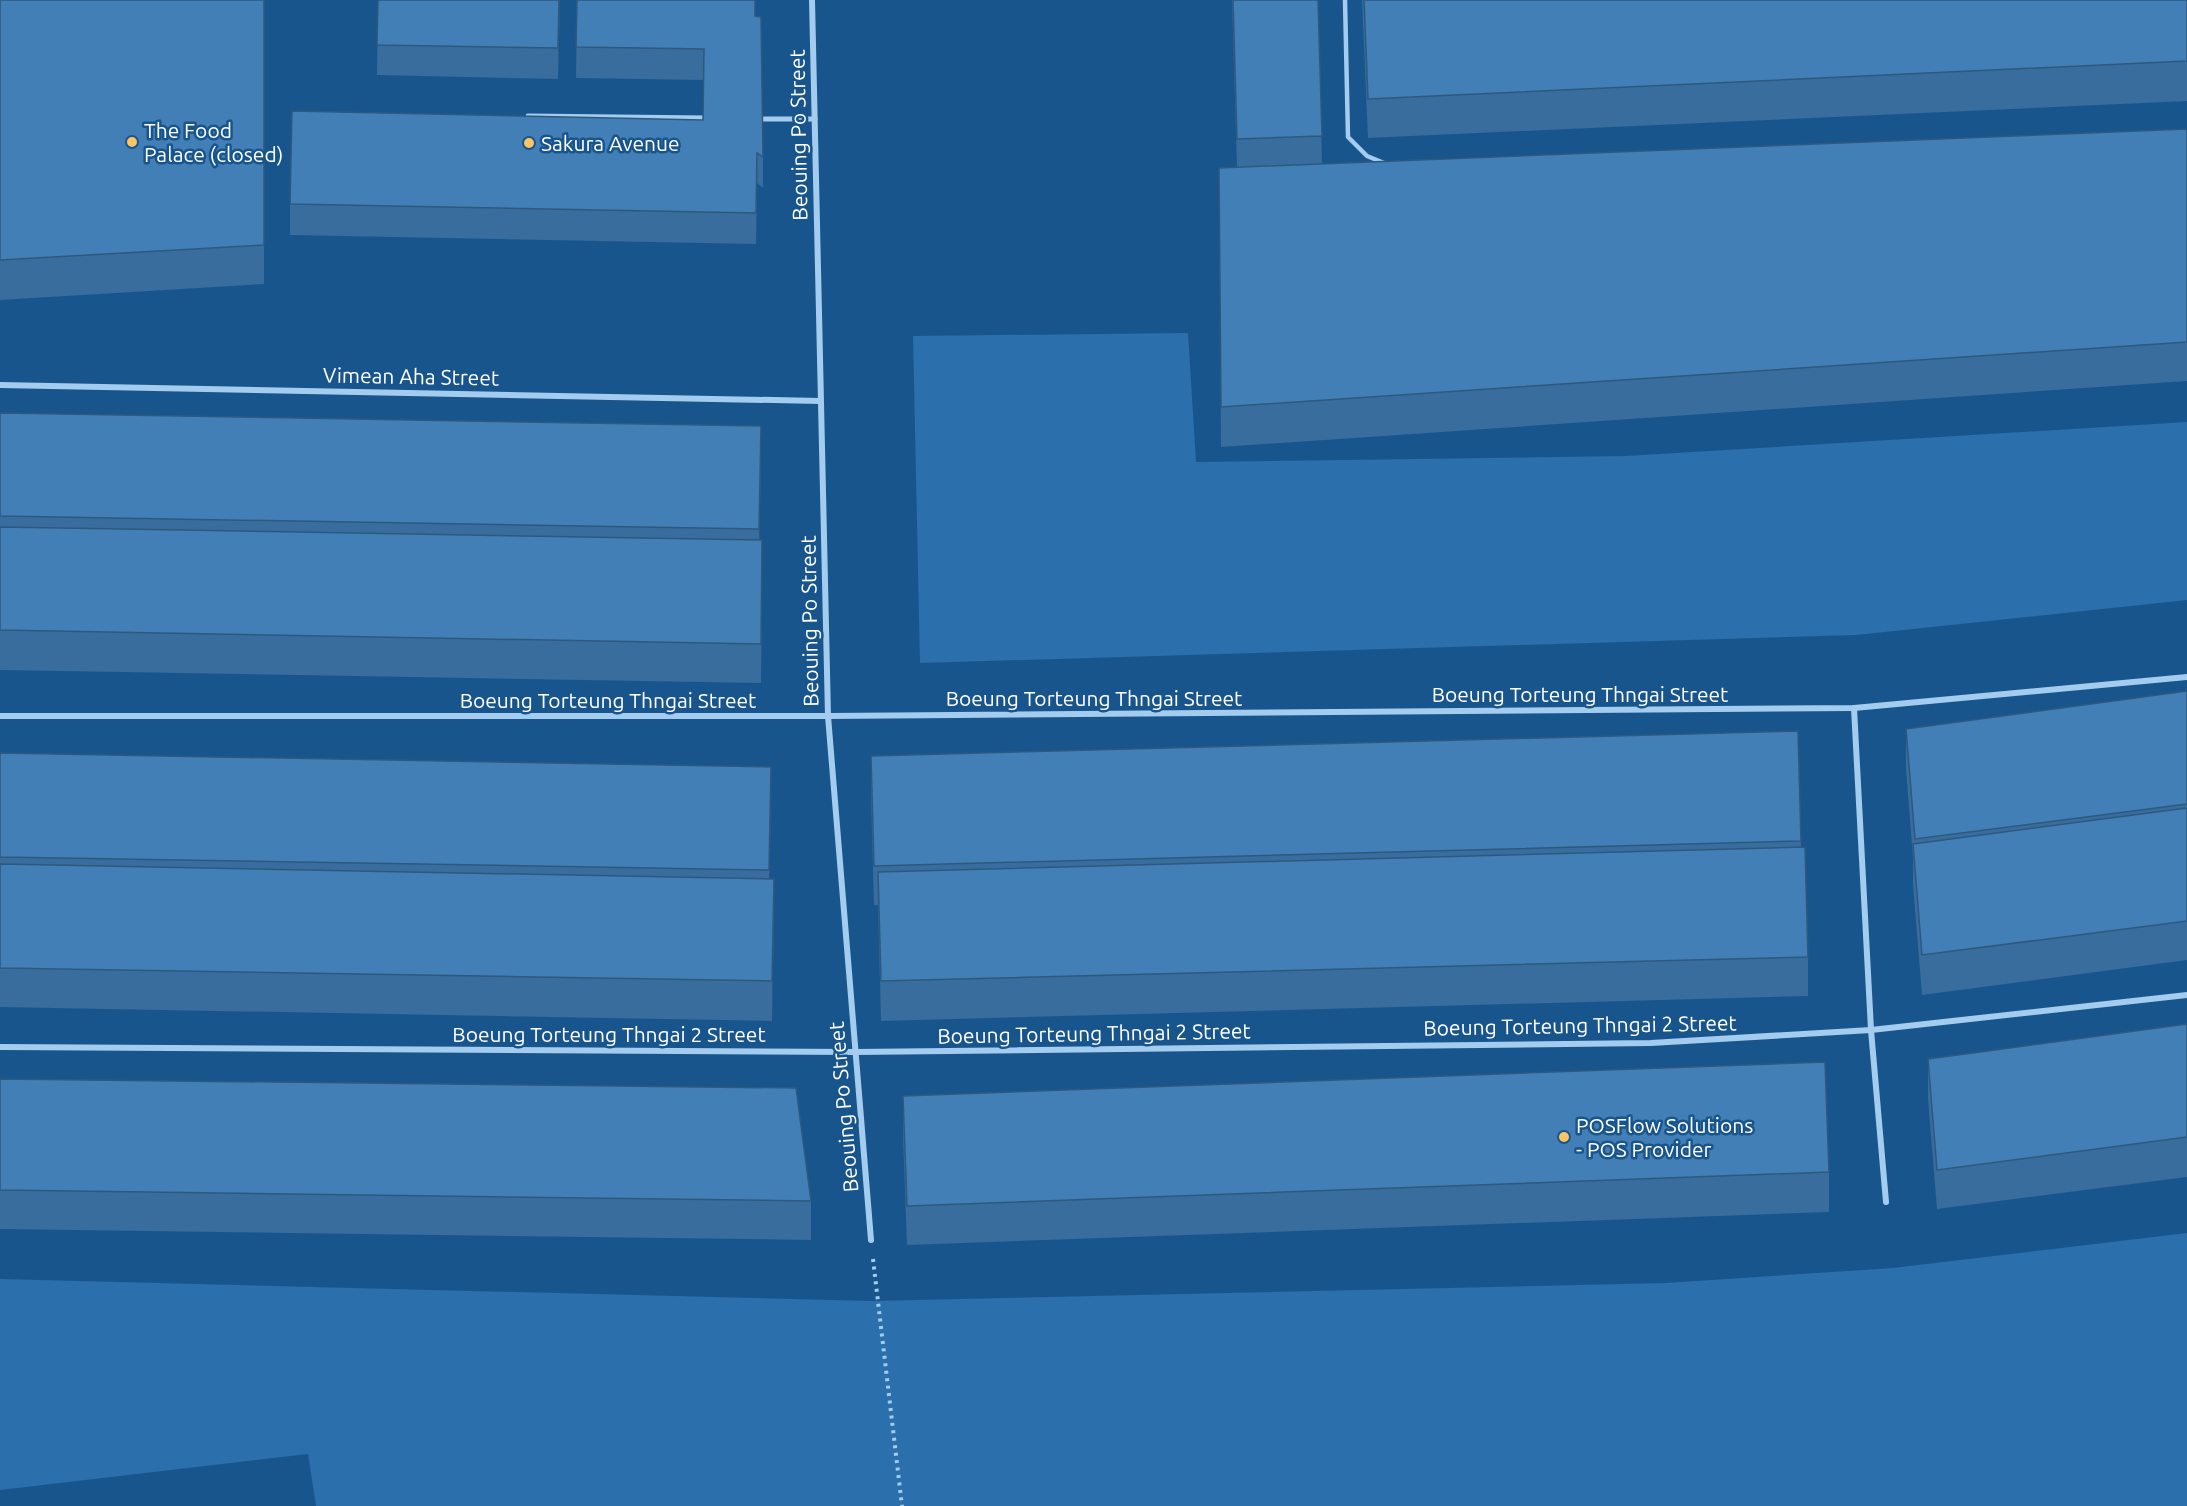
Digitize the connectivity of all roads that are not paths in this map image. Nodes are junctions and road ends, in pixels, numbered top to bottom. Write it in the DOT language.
graph roads {
  1 [pos="812,0"];
  2 [pos="1345,0"];
  3 [pos="520,116"];
  4 [pos="720,118"];
  5 [pos="744,118"];
  6 [pos="815,119"];
  7 [pos="1389,164"];
  8 [pos="0,385"];
  9 [pos="820,401"];
  10 [pos="2187,676"];
  11 [pos="1854,708"];
  12 [pos="0,716"];
  13 [pos="828,716"];
  14 [pos="2187,995"];
  15 [pos="1870,1030"];
  16 [pos="0,1047"];
  17 [pos="855,1052"];
  18 [pos="1886,1202"];
  19 [pos="871,1240"];
  1 -- 6 [label="street, Beouing Po Street"];
  2 -- 7 [label="lane"];
  3 -- 4 [label="street"];
  5 -- 6 [label="street"];
  6 -- 9 [label="street, Beouing Po Street"];
  8 -- 9 [label="street, Vimean Aha Street"];
  9 -- 13 [label="street, Beouing Po Street"];
  10 -- 11 [label="street, Boeung Torteung Thngai Street"];
  11 -- 13 [label="street, Boeung Torteung Thngai Street"];
  11 -- 15 [label="street"];
  12 -- 13 [label="street, Boeung Torteung Thngai Street"];
  13 -- 17 [label="street, Beouing Po Street"];
  14 -- 15 [label="street, Boeung Torteung Thngai 2 Street"];
  15 -- 17 [label="street, Boeung Torteung Thngai 2 Street"];
  15 -- 18 [label="street"];
  16 -- 17 [label="street, Boeung Torteung Thngai 2 Street"];
  17 -- 19 [label="street, Beouing Po Street"];
}
